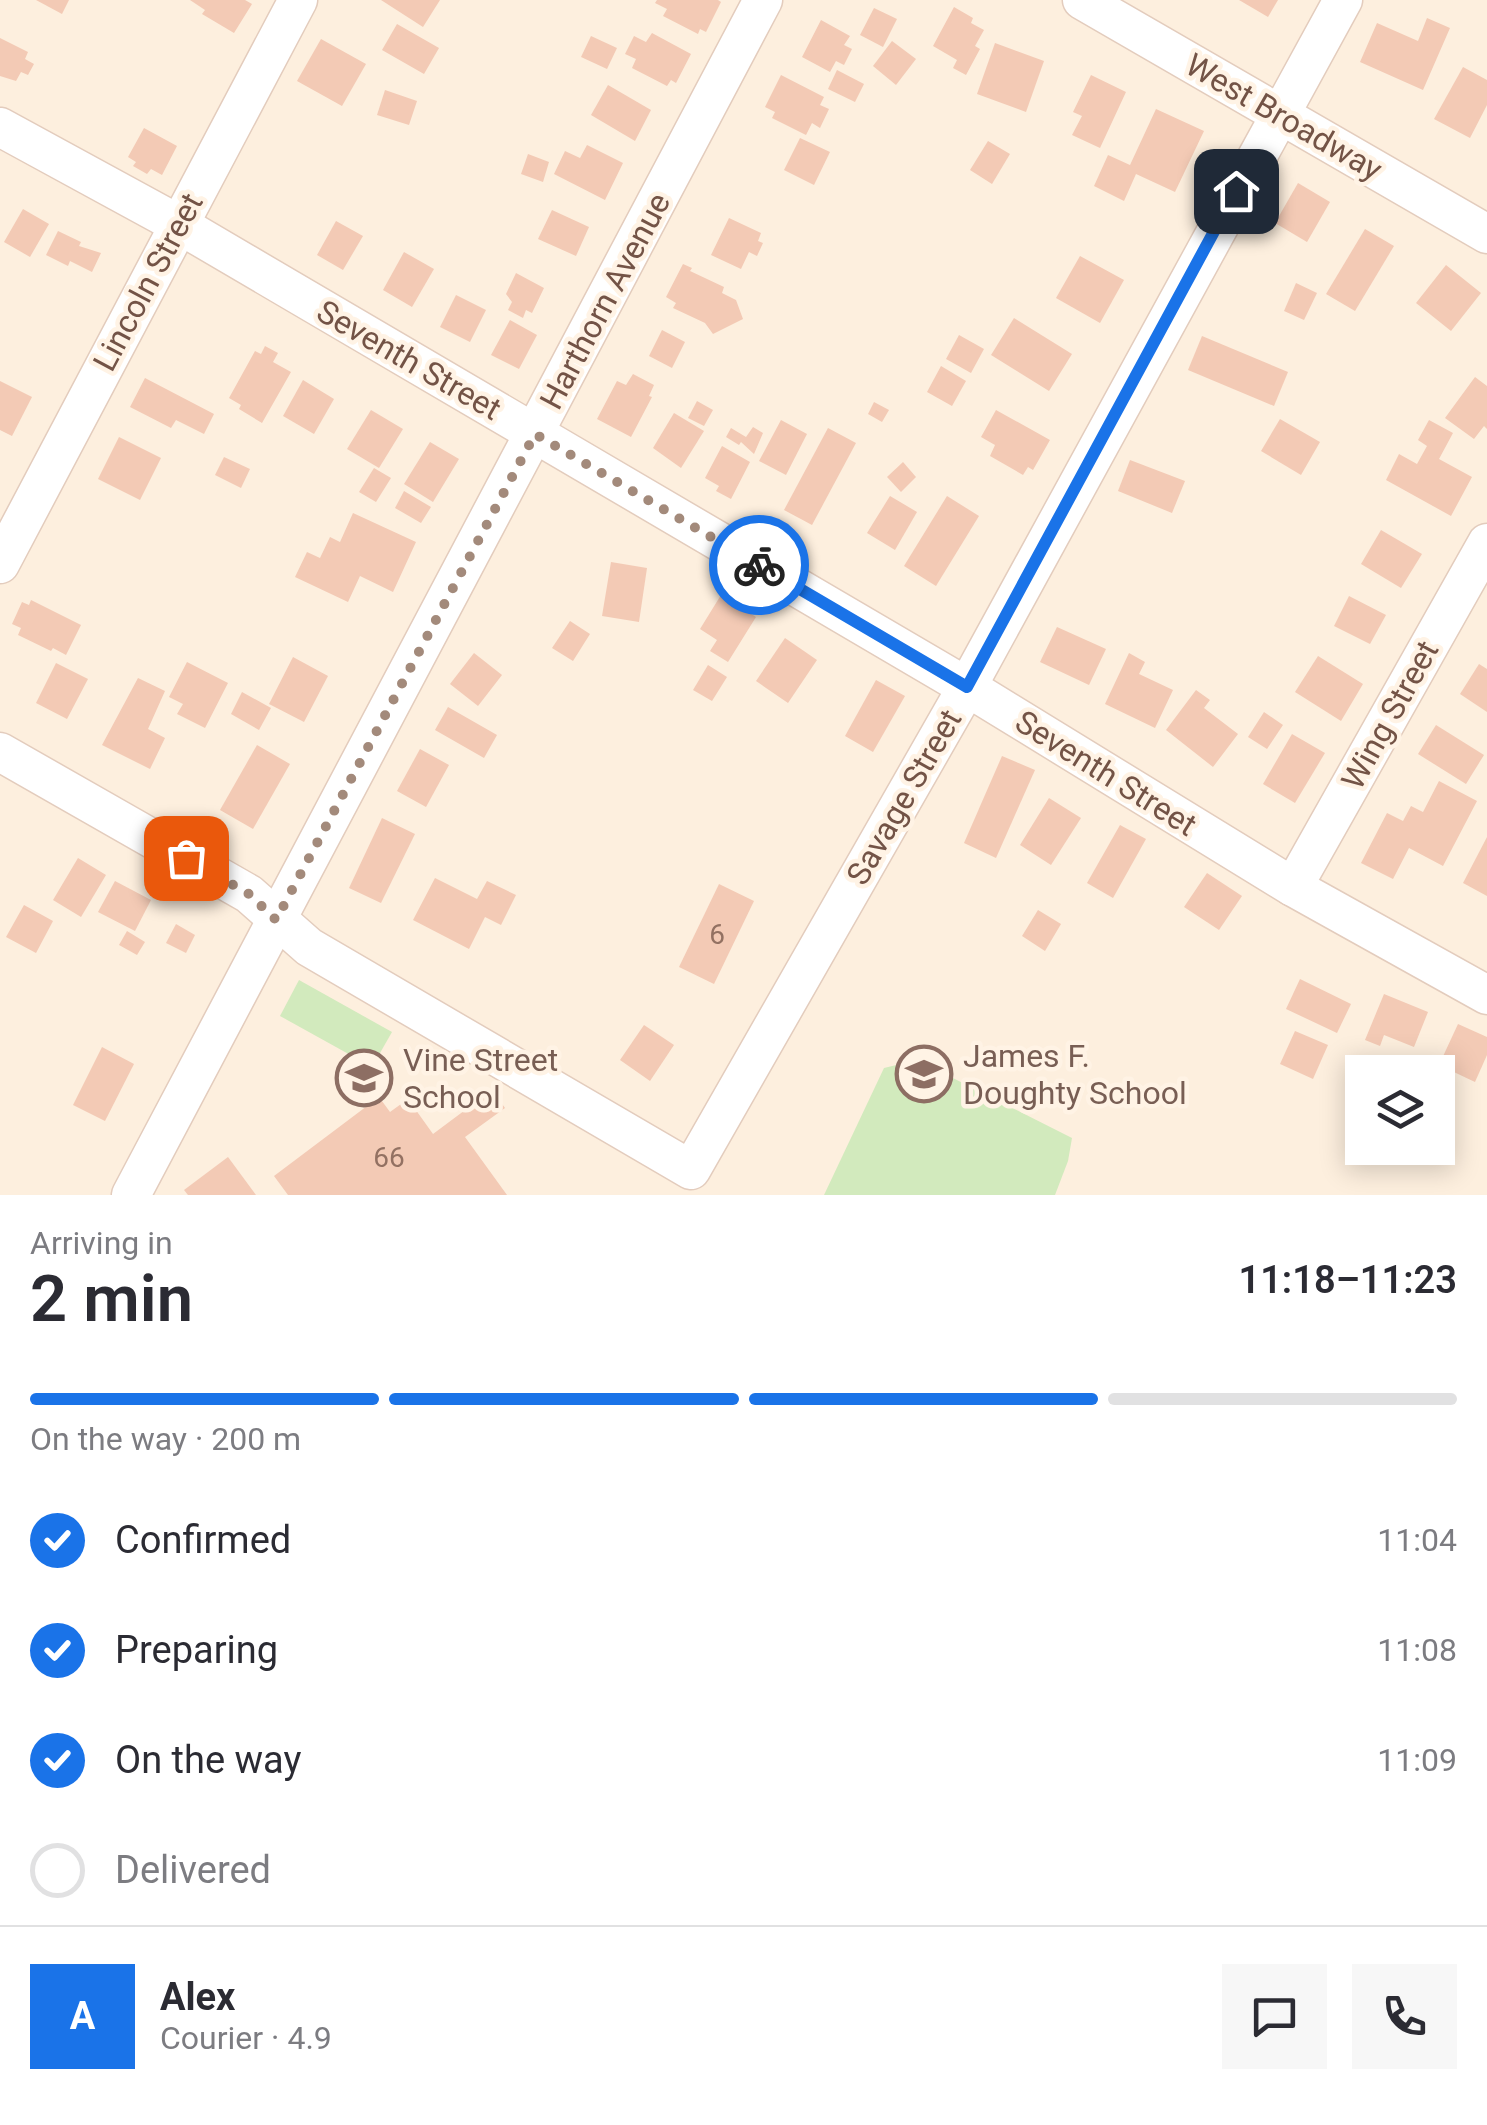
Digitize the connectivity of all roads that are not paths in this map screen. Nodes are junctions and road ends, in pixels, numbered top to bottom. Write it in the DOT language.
graph roads {
  1 [pos="298,0"];
  2 [pos="764,0"];
  3 [pos="1082,0"];
  4 [pos="1342,0"];
  5 [pos="1279,113"];
  6 [pos="0,126"];
  7 [pos="178,224"];
  8 [pos="1487,234"];
  9 [pos="535,434"];
  10 [pos="1485,551"];
  11 [pos="0,564"];
  12 [pos="967,687"];
  13 [pos="0,752"];
  14 [pos="1293,887"];
  15 [pos="276,920"];
  16 [pos="1487,995"];
  17 [pos="131,1195"];
  1 -- 7 [label="street, Lincoln Street"];
  2 -- 9 [label="street, Harthorn Avenue"];
  3 -- 5 [label="street, West Broadway"];
  4 -- 5 [label="street, Savage Street"];
  5 -- 8 [label="street, West Broadway"];
  5 -- 12 [label="street, Savage Street"];
  6 -- 7 [label="street, Seventh Street"];
  7 -- 9 [label="street, Seventh Street"];
  7 -- 11 [label="street, Lincoln Street"];
  9 -- 12 [label="street, Seventh Street"];
  9 -- 15 [label="street, Harthorn Avenue"];
  10 -- 14 [label="street, Wing Street"];
  12 -- 14 [label="street, Seventh Street"];
  12 -- 15 [label="street, Savage Street"];
  13 -- 15 [label="street"];
  14 -- 16 [label="street, Seventh Street"];
  15 -- 17 [label="street, Harthorn Avenue"];
}
